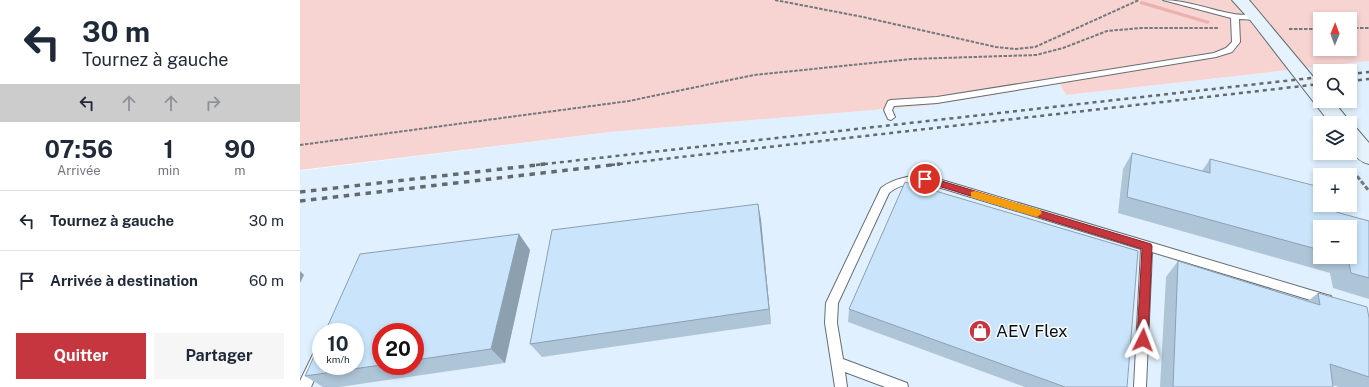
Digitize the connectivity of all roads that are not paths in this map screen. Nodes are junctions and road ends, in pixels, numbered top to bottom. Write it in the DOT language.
graph roads {
  1 [pos="1167,0"];
  2 [pos="1240,0"];
  3 [pos="1235,17"];
  4 [pos="1257,18"];
  5 [pos="1313,88"];
  6 [pos="1329,108"];
  7 [pos="1335,116"];
  8 [pos="891,117"];
  9 [pos="1357,142"];
  10 [pos="1369,157"];
  11 [pos="1148,246"];
  12 [pos="1338,304"];
  13 [pos="837,363"];
  14 [pos="312,370"];
  15 [pos="304,387"];
  16 [pos="841,387"];
  17 [pos="902,387"];
  18 [pos="1140,387"];
  1 -- 3 [label="lane"];
  2 -- 4 [label="street"];
  3 -- 4 [label="lane"];
  3 -- 8 [label="lane"];
  4 -- 5 [label="street"];
  6 -- 7 [label="street"];
  9 -- 10 [label="street"];
  11 -- 12 [label="lane"];
  11 -- 13 [label="lane"];
  11 -- 18 [label="lane"];
  13 -- 16 [label="lane"];
  13 -- 17 [label="lane"];
  14 -- 15 [label="lane"];
}
